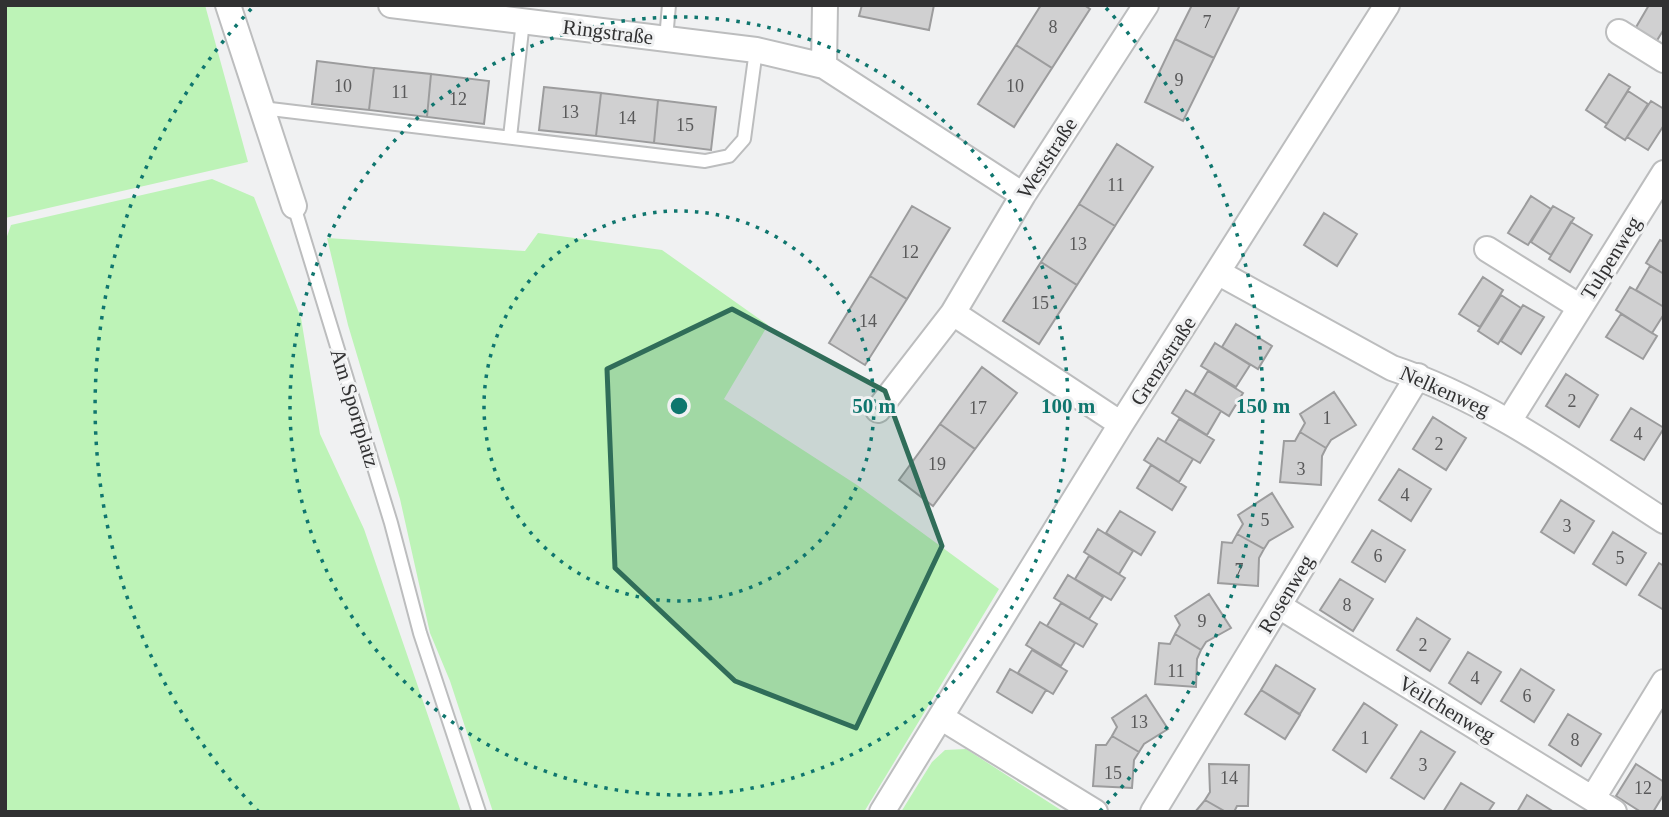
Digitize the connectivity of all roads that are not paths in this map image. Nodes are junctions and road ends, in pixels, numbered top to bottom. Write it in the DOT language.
graph roads {
  1 [pos="228,5"];
  2 [pos="391,5"];
  3 [pos="669,5"];
  4 [pos="825,5"];
  5 [pos="1146,5"];
  6 [pos="1387,5"];
  7 [pos="447,9"];
  8 [pos="523,21"];
  9 [pos="1619,32"];
  10 [pos="666,39"];
  11 [pos="756,50"];
  12 [pos="1664,60"];
  13 [pos="824,66"];
  14 [pos="260,108"];
  15 [pos="510,136"];
  16 [pos="1664,173"];
  17 [pos="1023,195"];
  18 [pos="294,206"];
  19 [pos="1487,249"];
  20 [pos="1219,273"];
  21 [pos="1580,307"];
  22 [pos="953,313"];
  23 [pos="1418,376"];
  24 [pos="878,410"];
  25 [pos="1509,421"];
  26 [pos="1121,424"];
  27 [pos="1664,521"];
  28 [pos="1279,606"];
  29 [pos="1664,682"];
  30 [pos="942,718"];
  31 [pos="1592,798"];
  32 [pos="479,812"];
  33 [pos="883,812"];
  34 [pos="1094,812"];
  35 [pos="1153,812"];
  36 [pos="1614,812"];
  1 -- 14 [label="street, Am Sportplatz"];
  2 -- 7 [label="street, Ringstraße"];
  3 -- 10 [label="lane"];
  4 -- 13 [label="street"];
  5 -- 17 [label="street, Weststraße"];
  6 -- 20 [label="street, Grenzstraße"];
  7 -- 8 [label="street, Ringstraße"];
  8 -- 10 [label="street, Ringstraße"];
  8 -- 15 [label="lane"];
  9 -- 12 [label="street"];
  10 -- 11 [label="street, Ringstraße"];
  11 -- 13 [label="street, Ringstraße"];
  11 -- 15 [label="lane"];
  13 -- 17 [label="street, Ringstraße"];
  14 -- 15 [label="lane"];
  14 -- 18 [label="street, Am Sportplatz"];
  16 -- 21 [label="street, Tulpenweg"];
  17 -- 22 [label="street, Weststraße"];
  18 -- 32 [label="lane, Am Sportplatz"];
  19 -- 21 [label="street, Tulpenweg"];
  20 -- 23 [label="street, Nelkenweg"];
  20 -- 26 [label="street, Grenzstraße"];
  21 -- 25 [label="street, Tulpenweg"];
  22 -- 24 [label="street, Weststraße"];
  22 -- 26 [label="street"];
  23 -- 25 [label="street, Nelkenweg"];
  23 -- 28 [label="street, Rosenweg"];
  25 -- 27 [label="street, Nelkenweg"];
  26 -- 30 [label="street, Grenzstraße"];
  28 -- 31 [label="street, Veilchenweg"];
  28 -- 35 [label="street, Rosenweg"];
  29 -- 31 [label="street"];
  30 -- 33 [label="street, Grenzstraße"];
  30 -- 34 [label="street"];
  31 -- 36 [label="street, Veilchenweg"];
}
